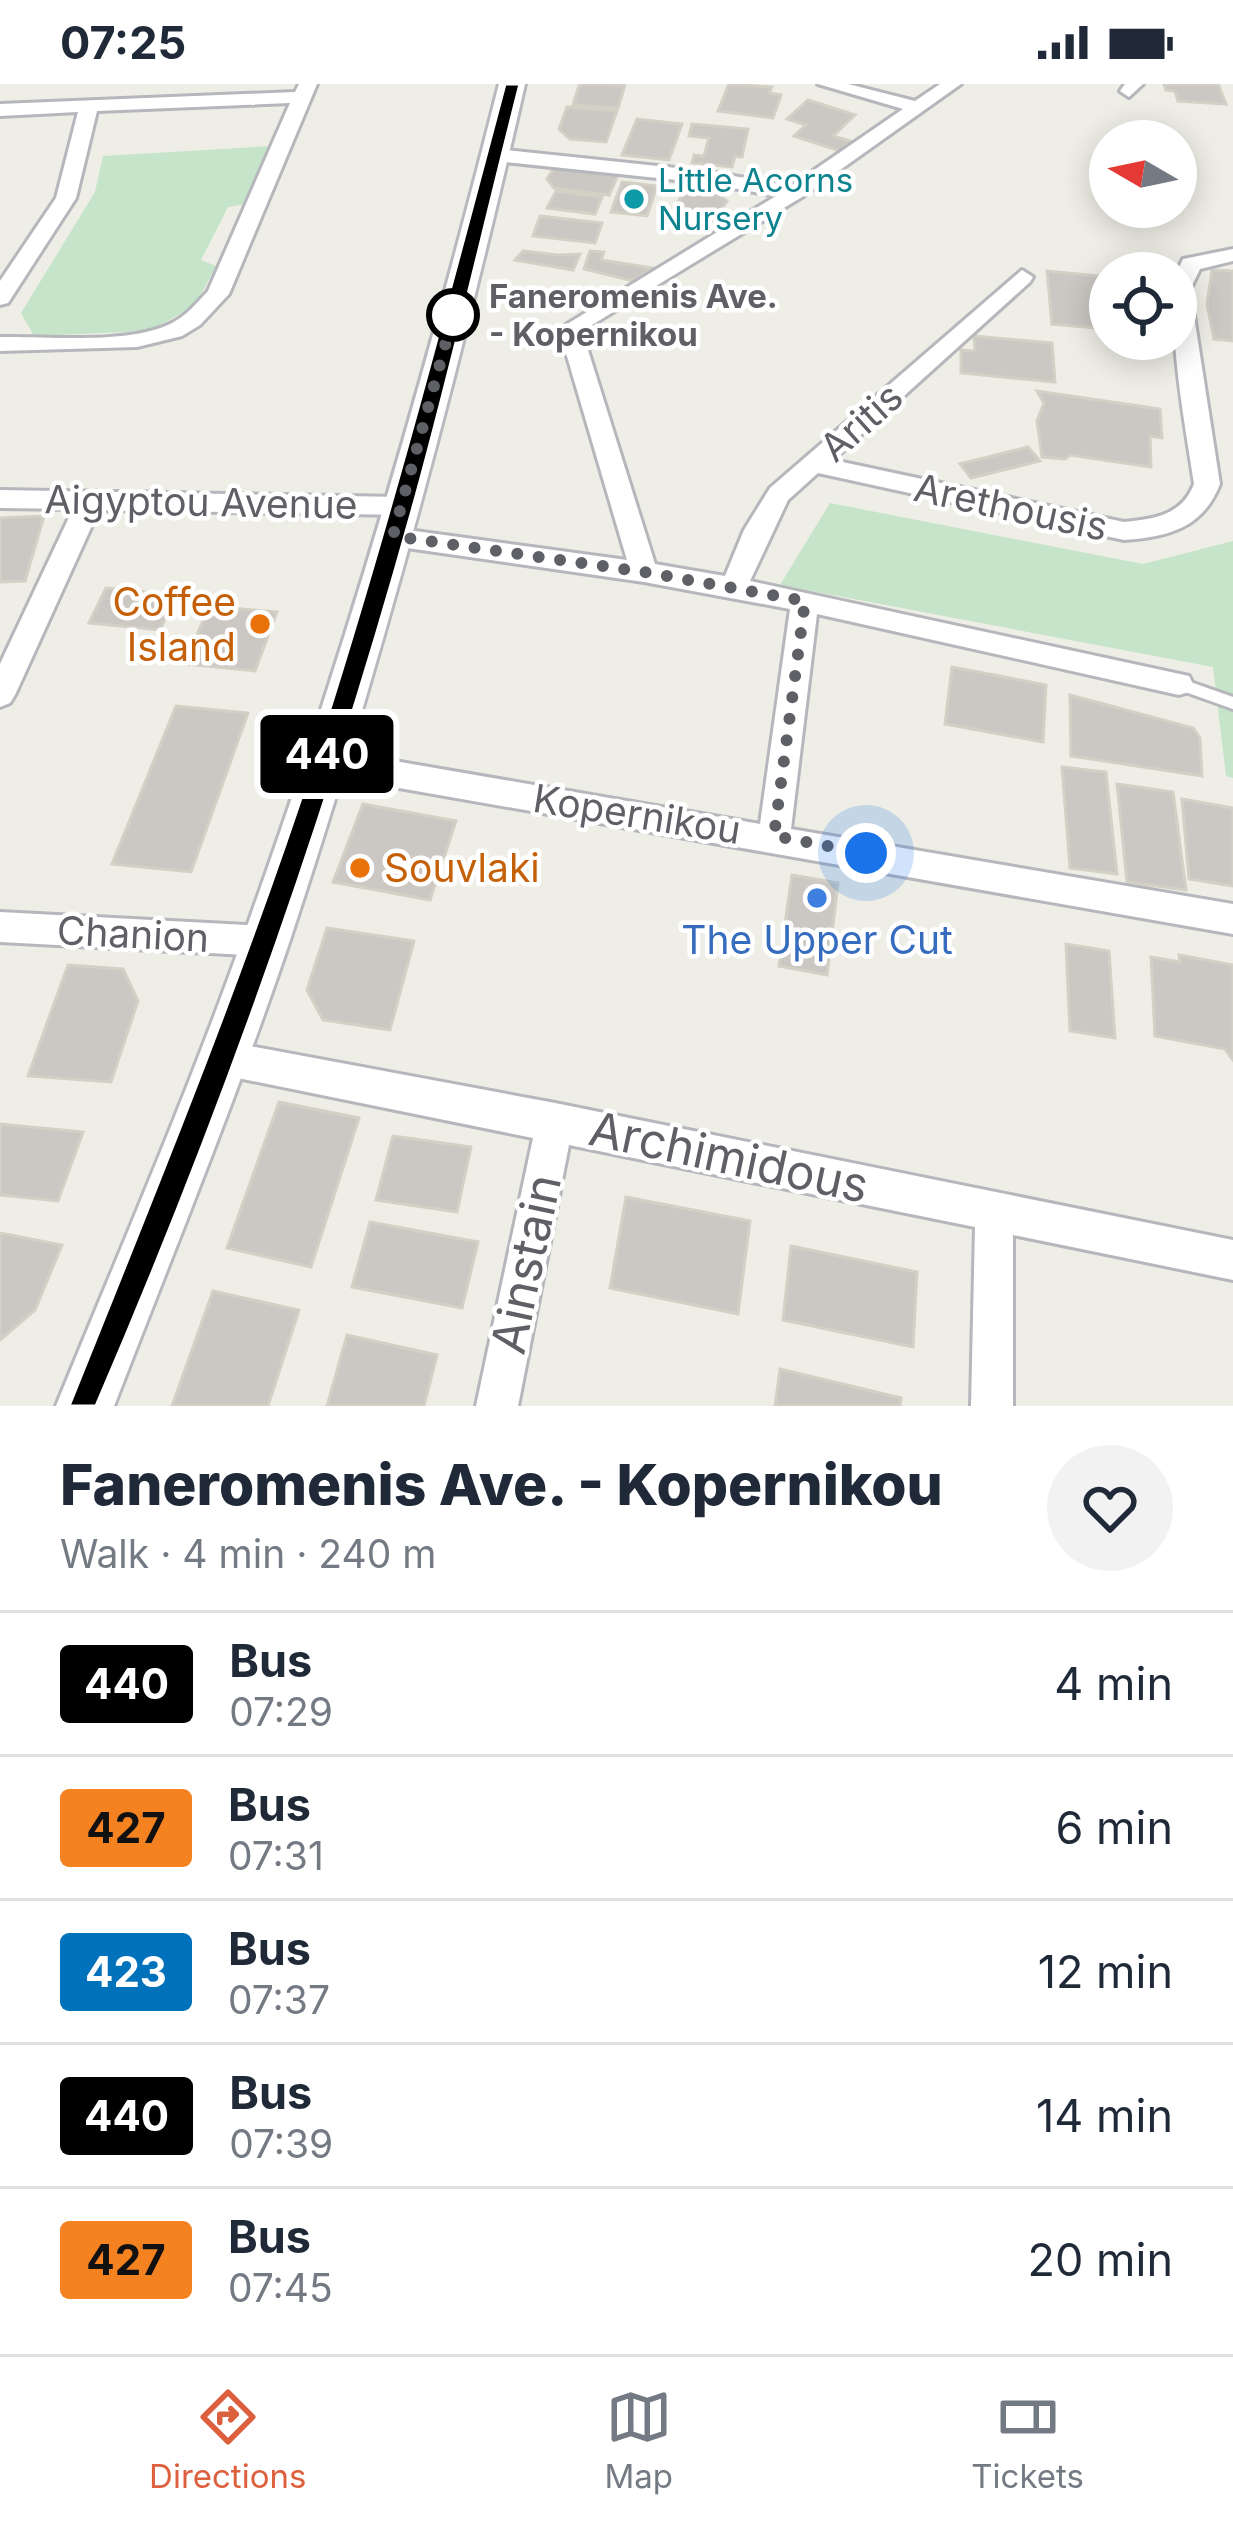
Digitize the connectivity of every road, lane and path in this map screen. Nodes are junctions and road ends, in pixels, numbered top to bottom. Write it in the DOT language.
graph roads {
  1 [pos="512,84"];
  2 [pos="826,84"];
  3 [pos="952,84"];
  4 [pos="305,91"];
  5 [pos="89,106"];
  6 [pos="920,108"];
  7 [pos="0,110"];
  8 [pos="495,155"];
  9 [pos="795,193"];
  10 [pos="1233,255"];
  11 [pos="1022,277"];
  12 [pos="0,298"];
  13 [pos="0,344"];
  14 [pos="814,464"];
  15 [pos="0,499"];
  16 [pos="91,500"];
  17 [pos="398,521"];
  18 [pos="644,572"];
  19 [pos="733,590"];
  20 [pos="805,601"];
  21 [pos="1179,684"];
  22 [pos="0,695"];
  23 [pos="1233,703"];
  24 [pos="325,761"];
  25 [pos="774,836"];
  26 [pos="1233,919"];
  27 [pos="0,928"];
  28 [pos="265,941"];
  29 [pos="224,1058"];
  30 [pos="555,1121"];
  31 [pos="994,1211"];
  32 [pos="1233,1260"];
  33 [pos="85,1406"];
  34 [pos="497,1406"];
  35 [pos="992,1406"];
  1 -- 8 [label="main road"];
  2 -- 6 [label="street"];
  3 -- 6 [label="street"];
  4 -- 5 [label="street"];
  4 -- 13 [label="street"];
  5 -- 7 [label="street"];
  5 -- 12 [label="street"];
  6 -- 9 [label="street"];
  8 -- 9 [label="street"];
  8 -- 17 [label="main road"];
  9 -- 18 [label="street"];
  10 -- 14 [label="street, Arethousis"];
  11 -- 14 [label="street, Aritis"];
  14 -- 19 [label="street, Aritis"];
  15 -- 16 [label="street, Aigyptou Avenue"];
  16 -- 17 [label="street, Aigyptou Avenue"];
  16 -- 22 [label="street"];
  17 -- 18 [label="street"];
  17 -- 24 [label="main road"];
  18 -- 19 [label="street"];
  19 -- 20 [label="street"];
  20 -- 21 [label="street"];
  20 -- 25 [label="street"];
  21 -- 23 [label="lane"];
  24 -- 25 [label="street, Kopernikou"];
  24 -- 28 [label="main road"];
  25 -- 26 [label="street, Kopernikou"];
  27 -- 28 [label="street, Chanion"];
  28 -- 29 [label="main road"];
  29 -- 30 [label="street, Archimidous"];
  29 -- 33 [label="main road"];
  30 -- 31 [label="street, Archimidous"];
  30 -- 34 [label="street, Ainstain"];
  31 -- 32 [label="street, Archimidous"];
  31 -- 35 [label="street"];
}
